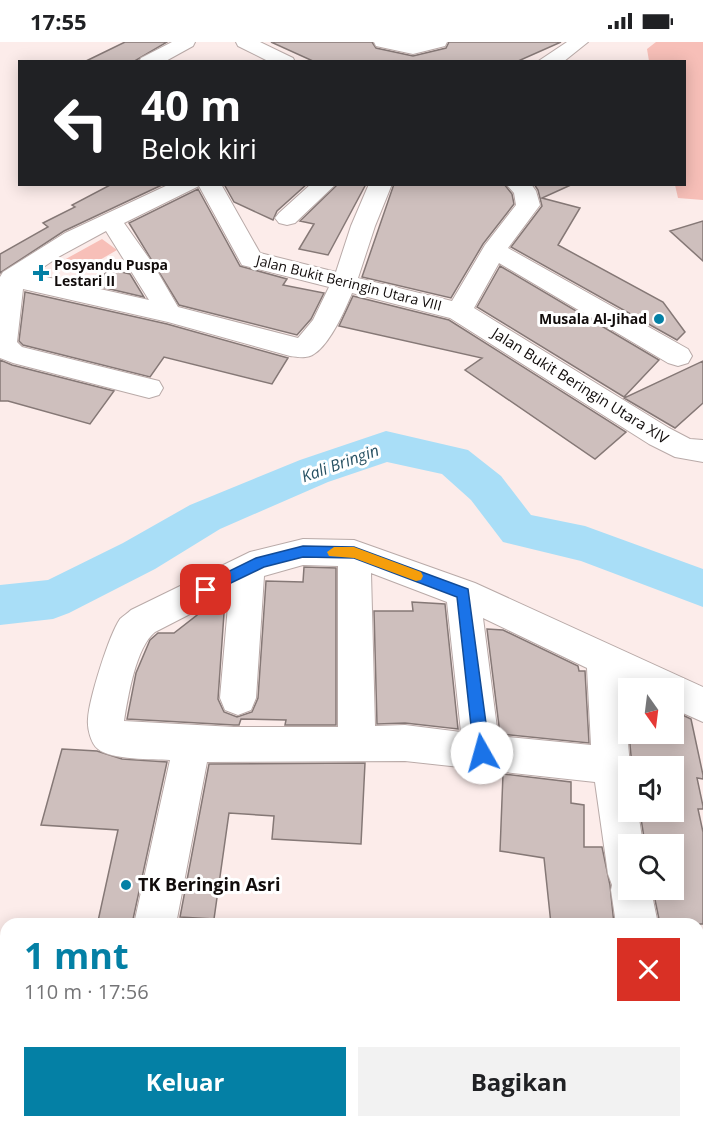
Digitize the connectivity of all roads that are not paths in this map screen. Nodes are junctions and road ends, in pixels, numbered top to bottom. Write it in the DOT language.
graph roads {
  1 [pos="186,42"];
  2 [pos="244,42"];
  3 [pos="383,42"];
  4 [pos="438,42"];
  5 [pos="579,42"];
  6 [pos="162,59"];
  7 [pos="282,60"];
  8 [pos="551,60"];
  9 [pos="185,186"];
  10 [pos="209,186"];
  11 [pos="323,186"];
  12 [pos="380,186"];
  13 [pos="519,186"];
  14 [pos="287,218"];
  15 [pos="111,221"];
  16 [pos="494,250"];
  17 [pos="12,278"];
  18 [pos="345,283"];
  19 [pos="459,311"];
  20 [pos="169,313"];
  21 [pos="678,356"];
  22 [pos="149,388"];
  23 [pos="703,451"];
  24 [pos="354,553"];
  25 [pos="248,568"];
  26 [pos="463,593"];
  27 [pos="604,660"];
  28 [pos="644,678"];
  29 [pos="684,696"];
  30 [pos="238,698"];
  31 [pos="703,705"];
  32 [pos="357,744"];
  33 [pos="192,746"];
  34 [pos="482,753"];
  35 [pos="611,765"];
  36 [pos="622,834"];
  37 [pos="633,900"];
  38 [pos="156,918"];
  39 [pos="636,918"];
  1 -- 6 [label="street"];
  2 -- 7 [label="street"];
  3 -- 4 [label="street"];
  5 -- 8 [label="street"];
  9 -- 15 [label="street"];
  10 -- 18 [label="street, Jalan Bukit Beringin Utara VIII"];
  11 -- 14 [label="street"];
  12 -- 18 [label="street"];
  13 -- 16 [label="street"];
  15 -- 17 [label="street"];
  15 -- 20 [label="street"];
  16 -- 19 [label="street"];
  16 -- 21 [label="street"];
  17 -- 20 [label="street"];
  17 -- 22 [label="street"];
  18 -- 19 [label="street, Jalan Bukit Beringin Utara VIII"];
  18 -- 20 [label="street"];
  19 -- 23 [label="street, Jalan Bukit Beringin Utara XIV"];
  24 -- 25 [label="street"];
  24 -- 26 [label="street"];
  24 -- 32 [label="street"];
  25 -- 30 [label="street"];
  25 -- 33 [label="street"];
  26 -- 27 [label="street"];
  26 -- 34 [label="street"];
  27 -- 28 [label="street"];
  27 -- 35 [label="street"];
  29 -- 31 [label="street"];
  32 -- 33 [label="street"];
  32 -- 34 [label="street"];
  33 -- 38 [label="street"];
  34 -- 35 [label="street"];
  35 -- 36 [label="street"];
  37 -- 39 [label="street"];
}
